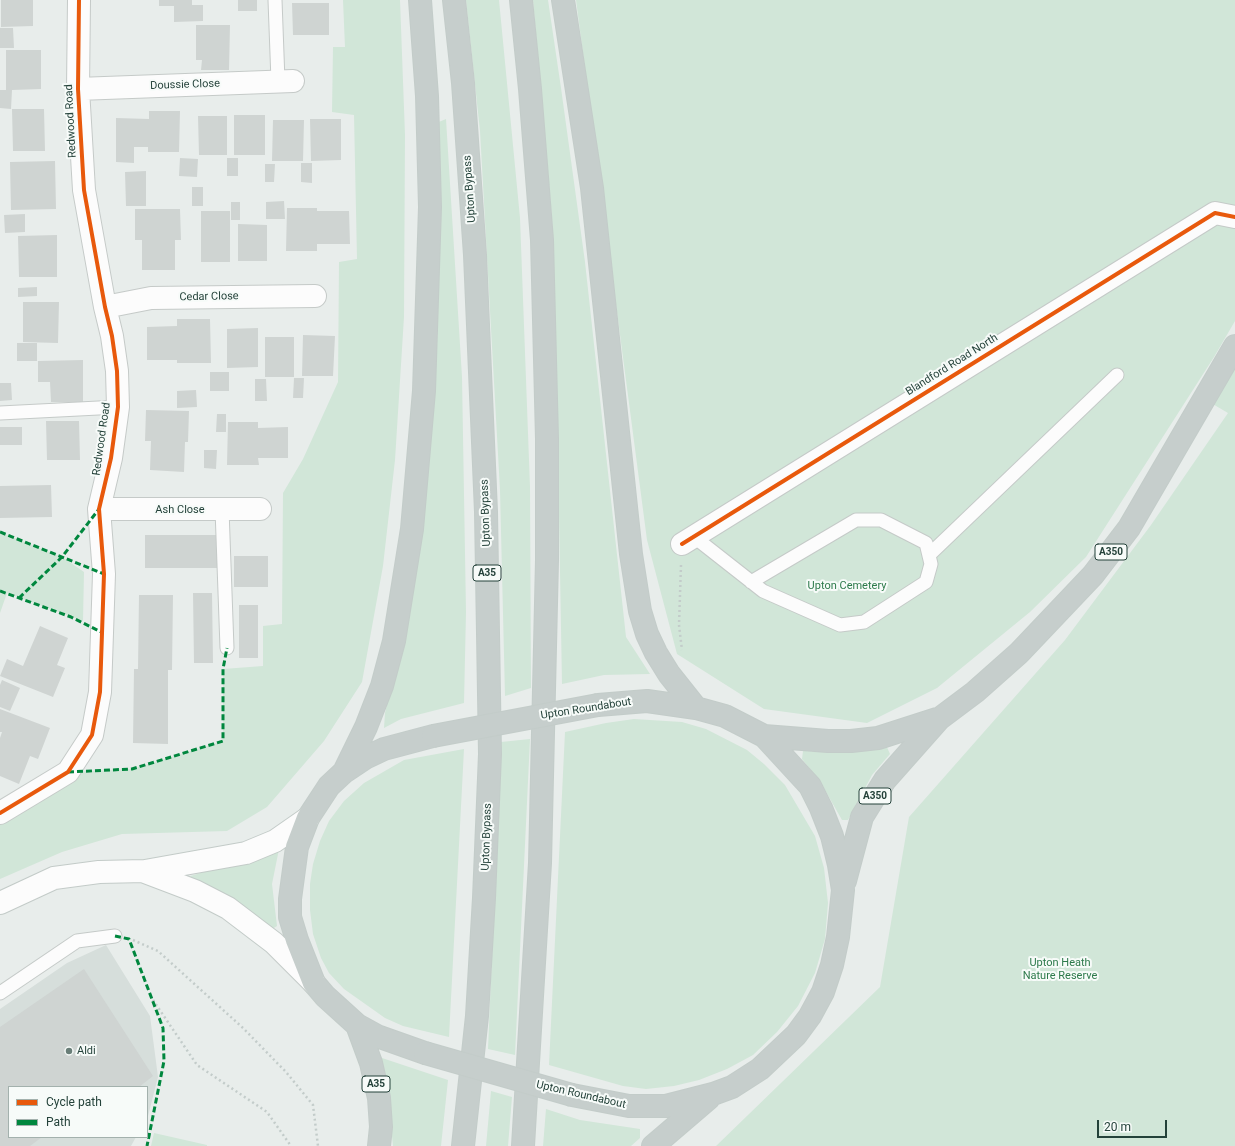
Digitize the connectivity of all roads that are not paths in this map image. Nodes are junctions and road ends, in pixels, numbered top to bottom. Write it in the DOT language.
graph roads {
  1 [pos="79,0"];
  2 [pos="275,0"];
  3 [pos="420,0"];
  4 [pos="454,0"];
  5 [pos="521,0"];
  6 [pos="563,0"];
  7 [pos="285,81"];
  8 [pos="78,89"];
  9 [pos="1235,217"];
  10 [pos="315,296"];
  11 [pos="105,307"];
  12 [pos="1235,346"];
  13 [pos="1117,375"];
  14 [pos="118,407"];
  15 [pos="0,413"];
  16 [pos="99,509"];
  17 [pos="260,509"];
  18 [pos="222,510"];
  19 [pos="687,540"];
  20 [pos="929,555"];
  21 [pos="751,582"];
  22 [pos="227,648"];
  23 [pos="696,708"];
  24 [pos="938,719"];
  25 [pos="764,736"];
  26 [pos="344,772"];
  27 [pos="0,813"];
  28 [pos="308,818"];
  29 [pos="145,872"];
  30 [pos="843,890"];
  31 [pos="0,903"];
  32 [pos="115,936"];
  33 [pos="314,983"];
  34 [pos="0,993"];
  35 [pos="358,1025"];
  36 [pos="713,1094"];
  37 [pos="379,1146"];
  38 [pos="463,1146"];
  39 [pos="523,1146"];
  40 [pos="653,1146"];
  1 -- 8 [label="street, Redwood Road"];
  2 -- 7 [label="lane"];
  3 -- 26 [label="highway"];
  4 -- 38 [label="highway, Upton Bypass / A35"];
  5 -- 39 [label="highway"];
  6 -- 23 [label="highway"];
  7 -- 8 [label="street, Doussie Close"];
  8 -- 11 [label="street, Redwood Road"];
  9 -- 19 [label="street, Blandford Road North"];
  10 -- 11 [label="street, Cedar Close"];
  11 -- 14 [label="street, Redwood Road"];
  12 -- 24 [label="highway, A350"];
  13 -- 20 [label="lane"];
  14 -- 15 [label="lane"];
  14 -- 16 [label="street, Redwood Road"];
  16 -- 18 [label="street, Ash Close"];
  16 -- 27 [label="street, Redwood Road"];
  17 -- 18 [label="street, Ash Close"];
  18 -- 22 [label="lane"];
  19 -- 21 [label="lane"];
  20 -- 21 [label="lane"];
  20 -- 21 [label="lane"];
  23 -- 25 [label="highway, Upton Roundabout"];
  23 -- 26 [label="highway, Upton Roundabout, bridge"];
  24 -- 25 [label="highway, A350"];
  24 -- 30 [label="highway, A350"];
  25 -- 30 [label="highway, Upton Roundabout"];
  26 -- 28 [label="highway, Upton Roundabout"];
  28 -- 29 [label="street"];
  28 -- 33 [label="highway, Upton Roundabout"];
  29 -- 31 [label="street"];
  29 -- 33 [label="street"];
  30 -- 36 [label="highway, Upton Roundabout"];
  32 -- 34 [label="lane"];
  33 -- 35 [label="highway, Upton Roundabout"];
  35 -- 36 [label="highway, Upton Roundabout, bridge"];
  35 -- 37 [label="highway, A35"];
  36 -- 40 [label="highway"];
}
